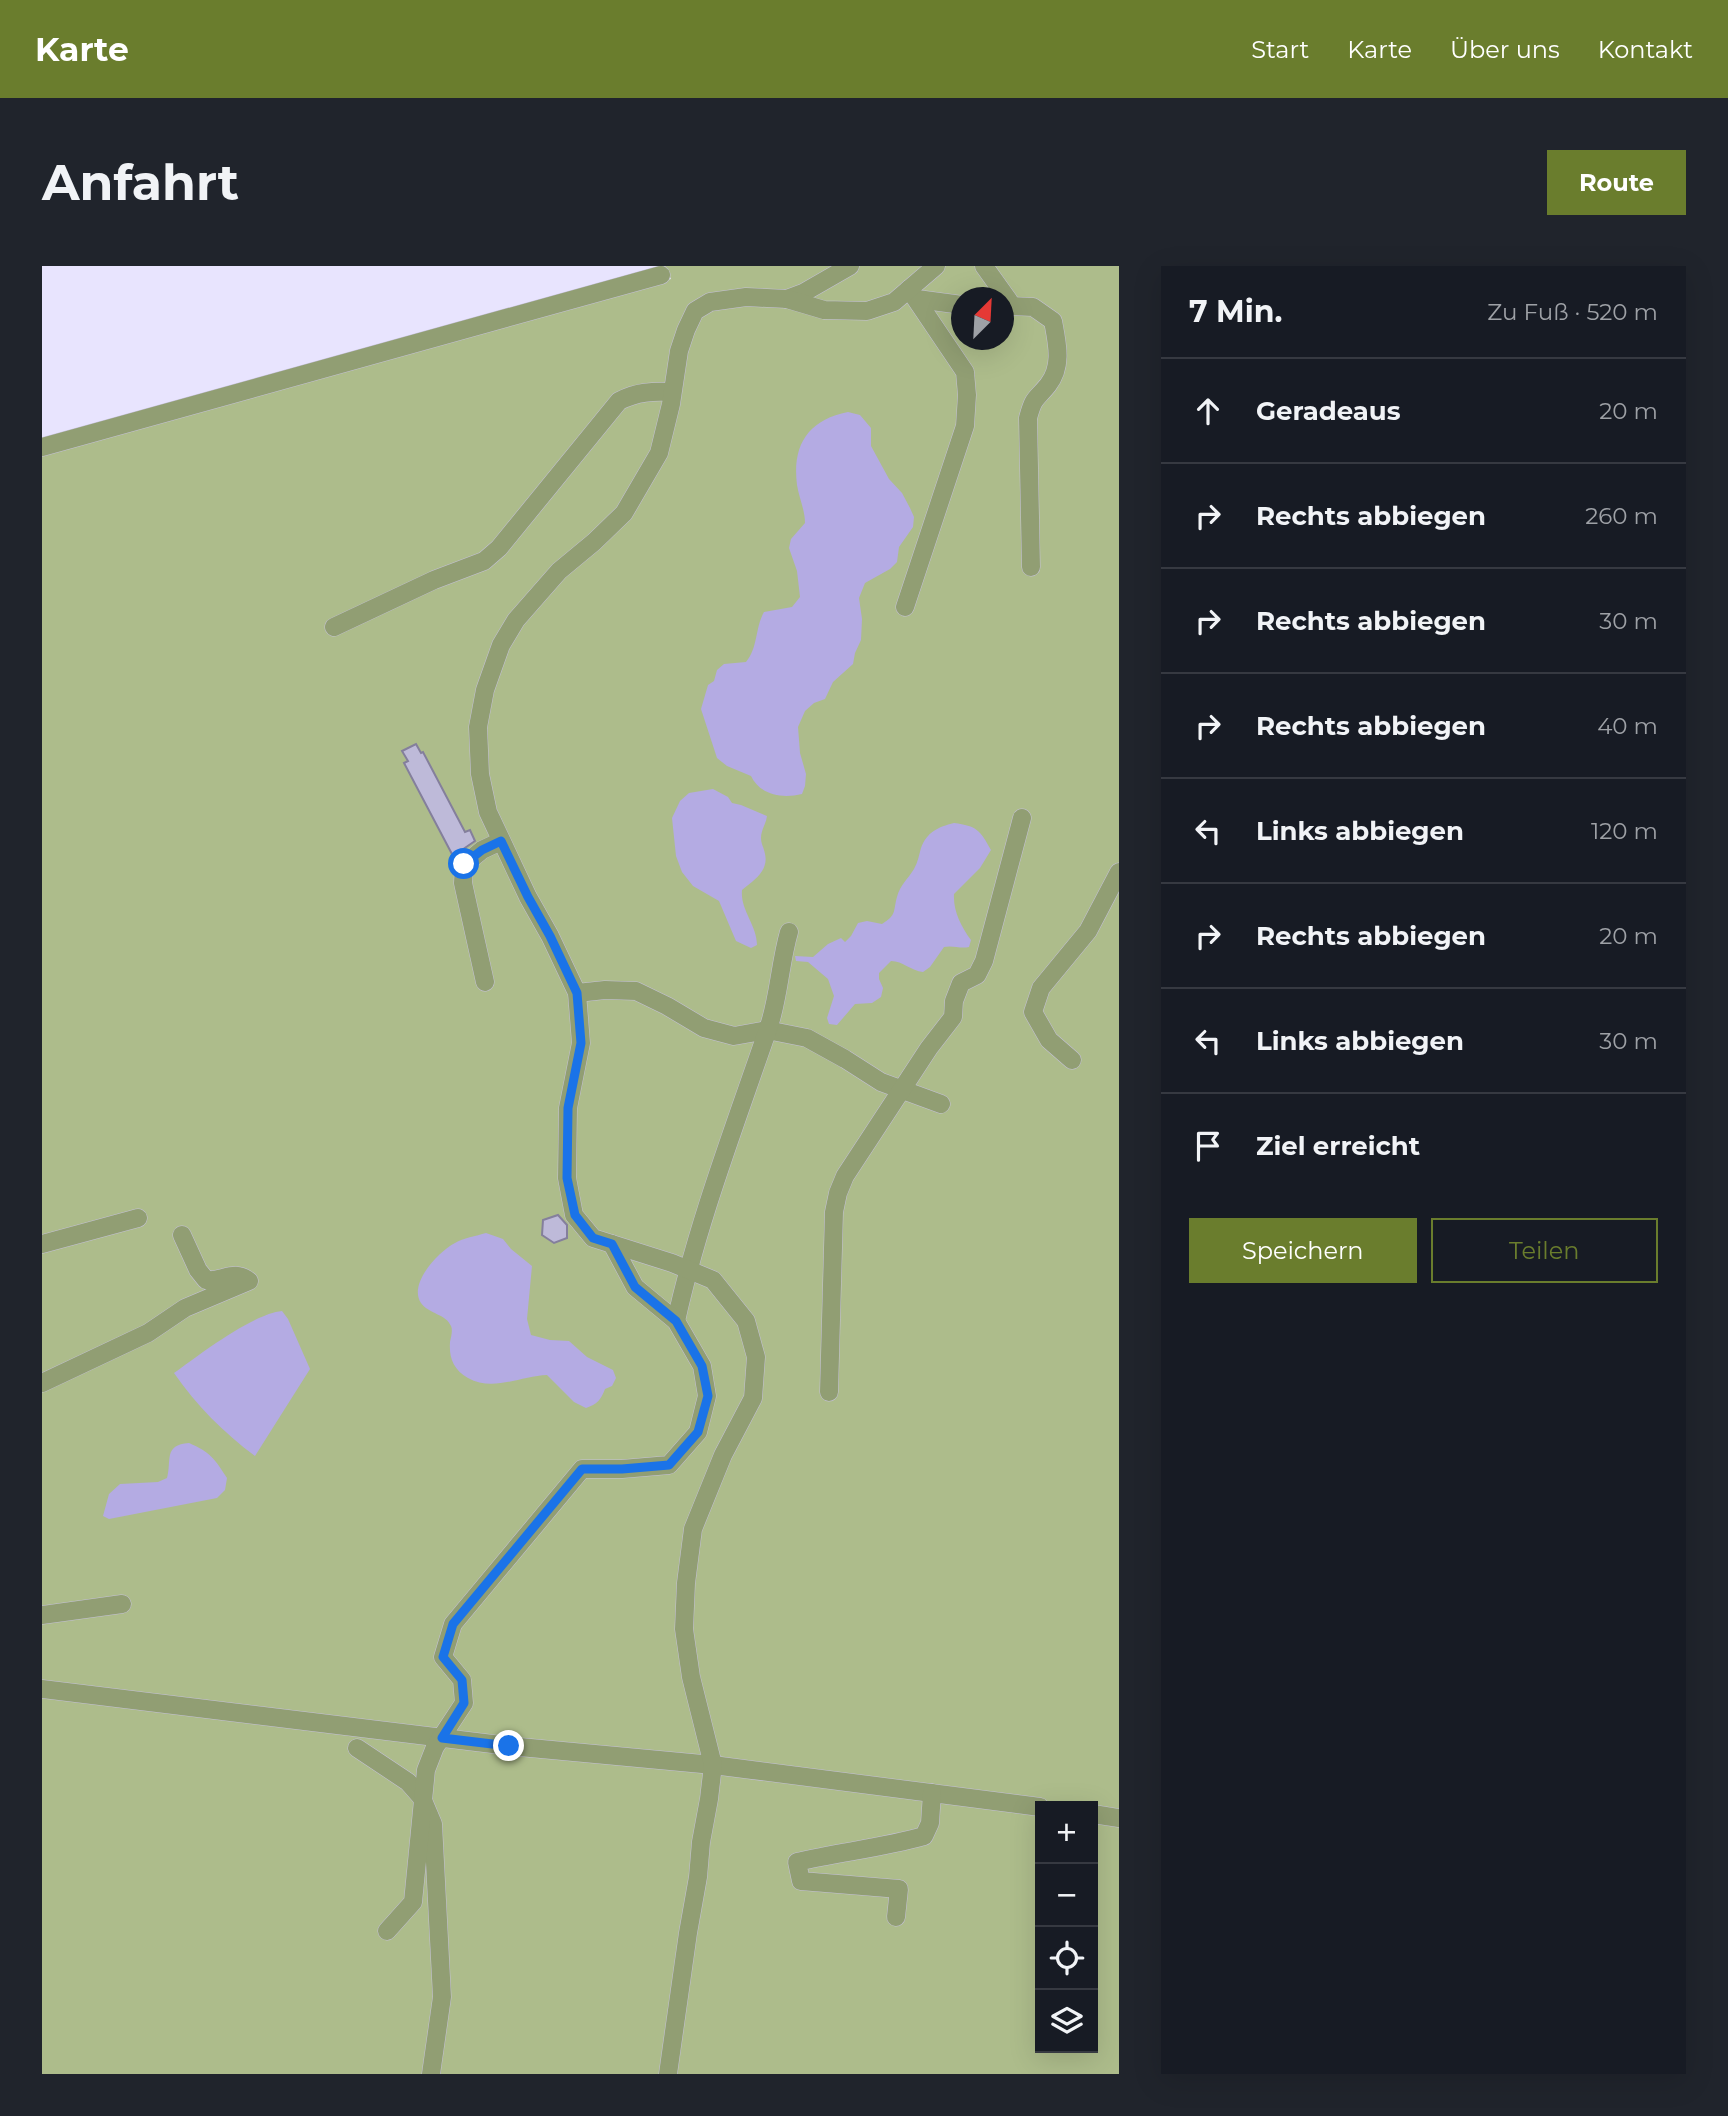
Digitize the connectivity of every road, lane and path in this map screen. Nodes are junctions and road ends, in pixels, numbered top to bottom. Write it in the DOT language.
graph roads {
  1 [pos="850,266"];
  2 [pos="936,266"];
  3 [pos="984,266"];
  4 [pos="661,275"];
  5 [pos="999,287"];
  6 [pos="913,294"];
  7 [pos="788,299"];
  8 [pos="951,303"];
  9 [pos="1014,308"];
  10 [pos="672,392"];
  11 [pos="42,447"];
  12 [pos="1031,567"];
  13 [pos="905,607"];
  14 [pos="334,627"];
  15 [pos="1022,818"];
  16 [pos="501,841"];
  17 [pos="1119,872"];
  18 [pos="789,932"];
  19 [pos="485,982"];
  20 [pos="577,993"];
  21 [pos="767,1030"];
  22 [pos="1072,1060"];
  23 [pos="901,1090"];
  24 [pos="941,1104"];
  25 [pos="138,1218"];
  26 [pos="182,1235"];
  27 [pos="42,1244"];
  28 [pos="612,1244"];
  29 [pos="687,1270"];
  30 [pos="676,1321"];
  31 [pos="42,1383"];
  32 [pos="829,1392"];
  33 [pos="122,1604"];
  34 [pos="42,1615"];
  35 [pos="42,1689"];
  36 [pos="442,1738"];
  37 [pos="358,1748"];
  38 [pos="713,1765"];
  39 [pos="932,1793"];
  40 [pos="422,1798"];
  41 [pos="1035,1806"];
  42 [pos="1098,1815"];
  43 [pos="1119,1818"];
  44 [pos="896,1917"];
  45 [pos="387,1931"];
  46 [pos="431,2074"];
  47 [pos="668,2074"];
  1 -- 7 [label="street"];
  2 -- 6 [label="street"];
  3 -- 5 [label="street"];
  4 -- 11 [label="street"];
  6 -- 7 [label="street"];
  6 -- 8 [label="street"];
  6 -- 13 [label="street"];
  7 -- 10 [label="street"];
  9 -- 12 [label="street"];
  10 -- 14 [label="street"];
  10 -- 16 [label="street"];
  15 -- 23 [label="street"];
  16 -- 19 [label="street"];
  16 -- 20 [label="street"];
  17 -- 22 [label="street"];
  18 -- 21 [label="street"];
  20 -- 21 [label="street"];
  20 -- 28 [label="street"];
  21 -- 23 [label="street"];
  21 -- 29 [label="street"];
  23 -- 24 [label="street"];
  23 -- 32 [label="street"];
  25 -- 27 [label="street"];
  26 -- 31 [label="street"];
  28 -- 29 [label="street"];
  28 -- 30 [label="street"];
  29 -- 30 [label="street"];
  29 -- 38 [label="street"];
  30 -- 36 [label="street"];
  33 -- 34 [label="street"];
  35 -- 36 [label="street"];
  36 -- 38 [label="street"];
  36 -- 40 [label="street"];
  37 -- 40 [label="street"];
  38 -- 39 [label="street"];
  38 -- 47 [label="street"];
  39 -- 41 [label="street"];
  39 -- 44 [label="street"];
  40 -- 45 [label="street"];
  40 -- 46 [label="street"];
  42 -- 43 [label="street"];
}
